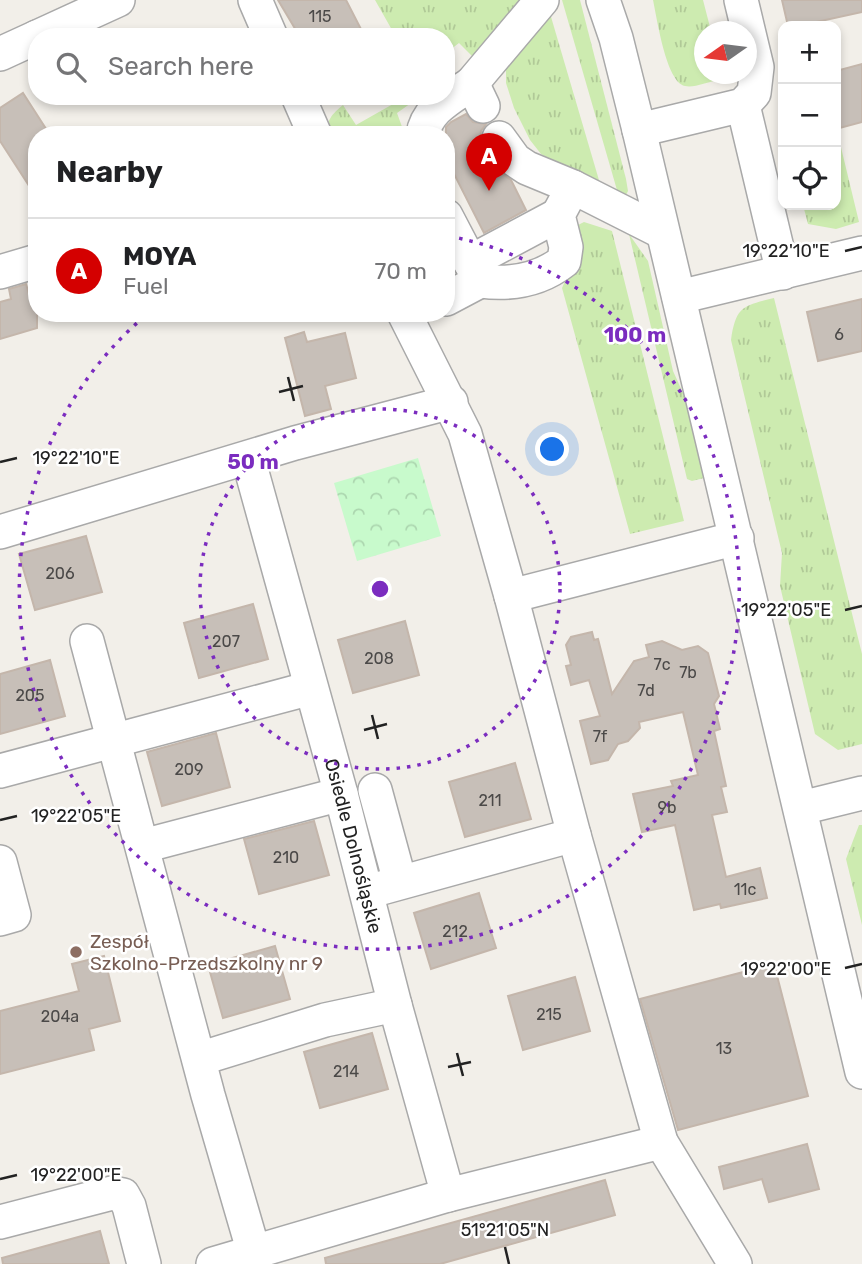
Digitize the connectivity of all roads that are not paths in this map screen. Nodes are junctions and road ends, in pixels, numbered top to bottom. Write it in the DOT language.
graph roads {
  1 [pos="118,0"];
  2 [pos="255,0"];
  3 [pos="541,0"];
  4 [pos="603,0"];
  5 [pos="610,0"];
  6 [pos="741,0"];
  7 [pos="57,28"];
  8 [pos="267,28"];
  9 [pos="616,38"];
  10 [pos="28,41"];
  11 [pos="0,54"];
  12 [pos="455,102"];
  13 [pos="302,105"];
  14 [pos="446,105"];
  15 [pos="743,105"];
  16 [pos="311,126"];
  17 [pos="425,126"];
  18 [pos="639,130"];
  19 [pos="499,138"];
  20 [pos="566,201"];
  21 [pos="662,232"];
  22 [pos="455,233"];
  23 [pos="862,253"];
  24 [pos="28,264"];
  25 [pos="0,272"];
  26 [pos="475,272"];
  27 [pos="783,273"];
  28 [pos="455,291"];
  29 [pos="678,297"];
  30 [pos="414,322"];
  31 [pos="451,401"];
  32 [pos="248,458"];
  33 [pos="0,532"];
  34 [pos="737,538"];
  35 [pos="511,596"];
  36 [pos="87,641"];
  37 [pos="311,688"];
  38 [pos="115,741"];
  39 [pos="0,771"];
  40 [pos="375,790"];
  41 [pos="862,793"];
  42 [pos="341,794"];
  43 [pos="801,808"];
  44 [pos="574,835"];
  45 [pos="143,846"];
  46 [pos="0,862"];
  47 [pos="400,882"];
  48 [pos="367,892"];
  49 [pos="0,919"];
  50 [pos="395,1005"];
  51 [pos="199,1059"];
  52 [pos="862,1072"];
  53 [pos="661,1142"];
  54 [pos="449,1195"];
  55 [pos="0,1222"];
  56 [pos="254,1253"];
  57 [pos="144,1264"];
  58 [pos="213,1264"];
  59 [pos="735,1264"];
  1 -- 7 [label="street"];
  2 -- 8 [label="street"];
  3 -- 12 [label="street"];
  4 -- 9 [label="street"];
  5 -- 9 [label="street"];
  6 -- 15 [label="street"];
  9 -- 18 [label="street"];
  10 -- 11 [label="street"];
  13 -- 16 [label="street"];
  14 -- 17 [label="street"];
  15 -- 18 [label="street"];
  15 -- 27 [label="street"];
  18 -- 21 [label="street"];
  19 -- 20 [label="street"];
  20 -- 21 [label="street"];
  20 -- 26 [label="street"];
  20 -- 26 [label="street"];
  21 -- 29 [label="street"];
  22 -- 26 [label="street"];
  23 -- 27 [label="street"];
  24 -- 25 [label="street"];
  26 -- 28 [label="street"];
  27 -- 29 [label="street"];
  29 -- 34 [label="street"];
  30 -- 31 [label="street"];
  31 -- 32 [label="street"];
  31 -- 35 [label="street"];
  32 -- 33 [label="street"];
  32 -- 37 [label="street, Osiedle Dolnośląskie"];
  34 -- 35 [label="street"];
  34 -- 43 [label="street"];
  35 -- 44 [label="street"];
  36 -- 38 [label="street"];
  37 -- 38 [label="street"];
  37 -- 42 [label="street, Osiedle Dolnośląskie"];
  38 -- 39 [label="street"];
  38 -- 45 [label="street"];
  40 -- 47 [label="street"];
  41 -- 43 [label="street"];
  42 -- 45 [label="street"];
  42 -- 48 [label="street, Osiedle Dolnośląskie"];
  43 -- 52 [label="street"];
  44 -- 47 [label="street"];
  44 -- 53 [label="street"];
  45 -- 51 [label="street"];
  46 -- 49 [label="street"];
  47 -- 48 [label="street"];
  48 -- 50 [label="street, Osiedle Dolnośląskie"];
  50 -- 51 [label="street"];
  50 -- 54 [label="street, Osiedle Dolnośląskie"];
  51 -- 56 [label="street"];
  53 -- 54 [label="street"];
  53 -- 59 [label="street"];
  54 -- 56 [label="street"];
  55 -- 57 [label="street"];
  56 -- 58 [label="street"];
}
